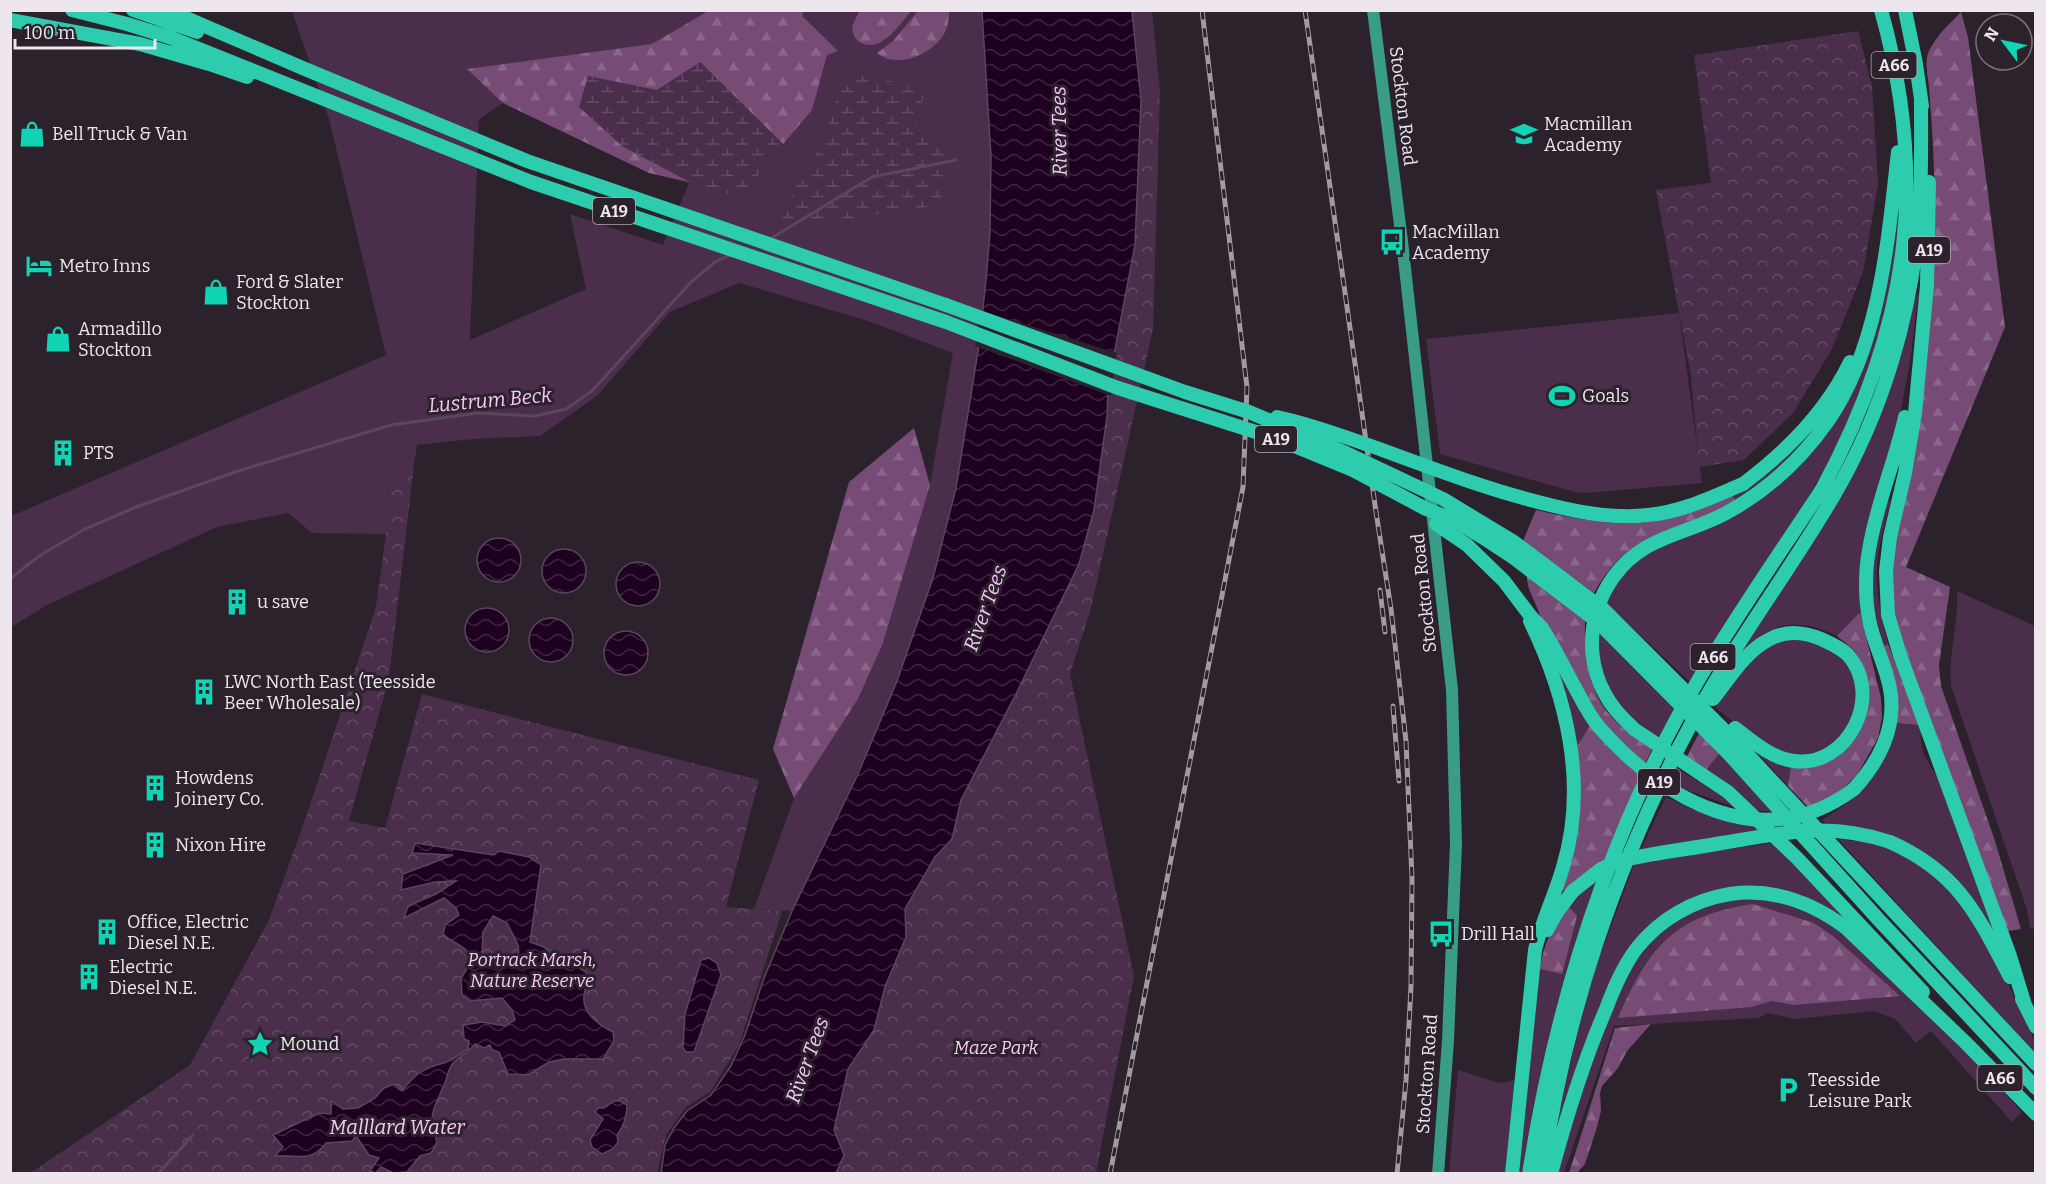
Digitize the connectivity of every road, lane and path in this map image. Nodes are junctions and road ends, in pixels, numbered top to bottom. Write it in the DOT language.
graph roads {
  1 [pos="72,10"];
  2 [pos="133,10"];
  3 [pos="164,10"];
  4 [pos="1373,10"];
  5 [pos="1881,10"];
  6 [pos="1905,10"];
  7 [pos="10,20"];
  8 [pos="304,69"];
  9 [pos="287,86"];
  10 [pos="1921,99"];
  11 [pos="1902,120"];
  12 [pos="1877,293"];
  13 [pos="1920,354"];
  14 [pos="1249,412"];
  15 [pos="1426,509"];
  16 [pos="1532,618"];
  17 [pos="1666,672"];
  18 [pos="1688,730"];
  19 [pos="1732,740"];
  20 [pos="1532,990"];
  21 [pos="2025,1005"];
  22 [pos="2036,1027"];
  23 [pos="1965,1042"];
  24 [pos="2036,1064"];
  25 [pos="2036,1088"];
  26 [pos="2036,1114"];
  27 [pos="1438,1173"];
  28 [pos="1512,1173"];
  29 [pos="1528,1173"];
  30 [pos="1542,1173"];
  31 [pos="1551,1173"];
  1 -- 9 [label="highway, A19"];
  2 -- 8 [label="highway, A19"];
  3 -- 8 [label="highway, A19"];
  4 -- 27 [label="main road, Stockton Road"];
  5 -- 11 [label="highway, A66"];
  6 -- 10 [label="highway, A66"];
  7 -- 9 [label="highway"];
  8 -- 14 [label="highway, A19, bridge"];
  9 -- 15 [label="highway, A19, bridge"];
  10 -- 13 [label="highway, A19"];
  10 -- 18 [label="highway, A66"];
  11 -- 12 [label="highway, A66"];
  11 -- 29 [label="highway, A66"];
  12 -- 14 [label="highway, A66, bridge"];
  12 -- 23 [label="highway, A66, bridge"];
  13 -- 16 [label="highway, A19, bridge"];
  13 -- 21 [label="highway, A19"];
  14 -- 17 [label="highway, A19, bridge"];
  15 -- 16 [label="highway, A19"];
  15 -- 19 [label="highway, A19, bridge"];
  16 -- 20 [label="highway, A19"];
  17 -- 19 [label="highway, A66, bridge"];
  18 -- 19 [label="highway, A66"];
  18 -- 30 [label="highway, A66"];
  19 -- 24 [label="highway, A19"];
  19 -- 25 [label="highway, A19"];
  20 -- 21 [label="highway, A19, bridge"];
  20 -- 28 [label="highway, A19"];
  21 -- 22 [label="highway, A19"];
  23 -- 26 [label="highway, A66"];
  23 -- 31 [label="highway, A66"];
}
